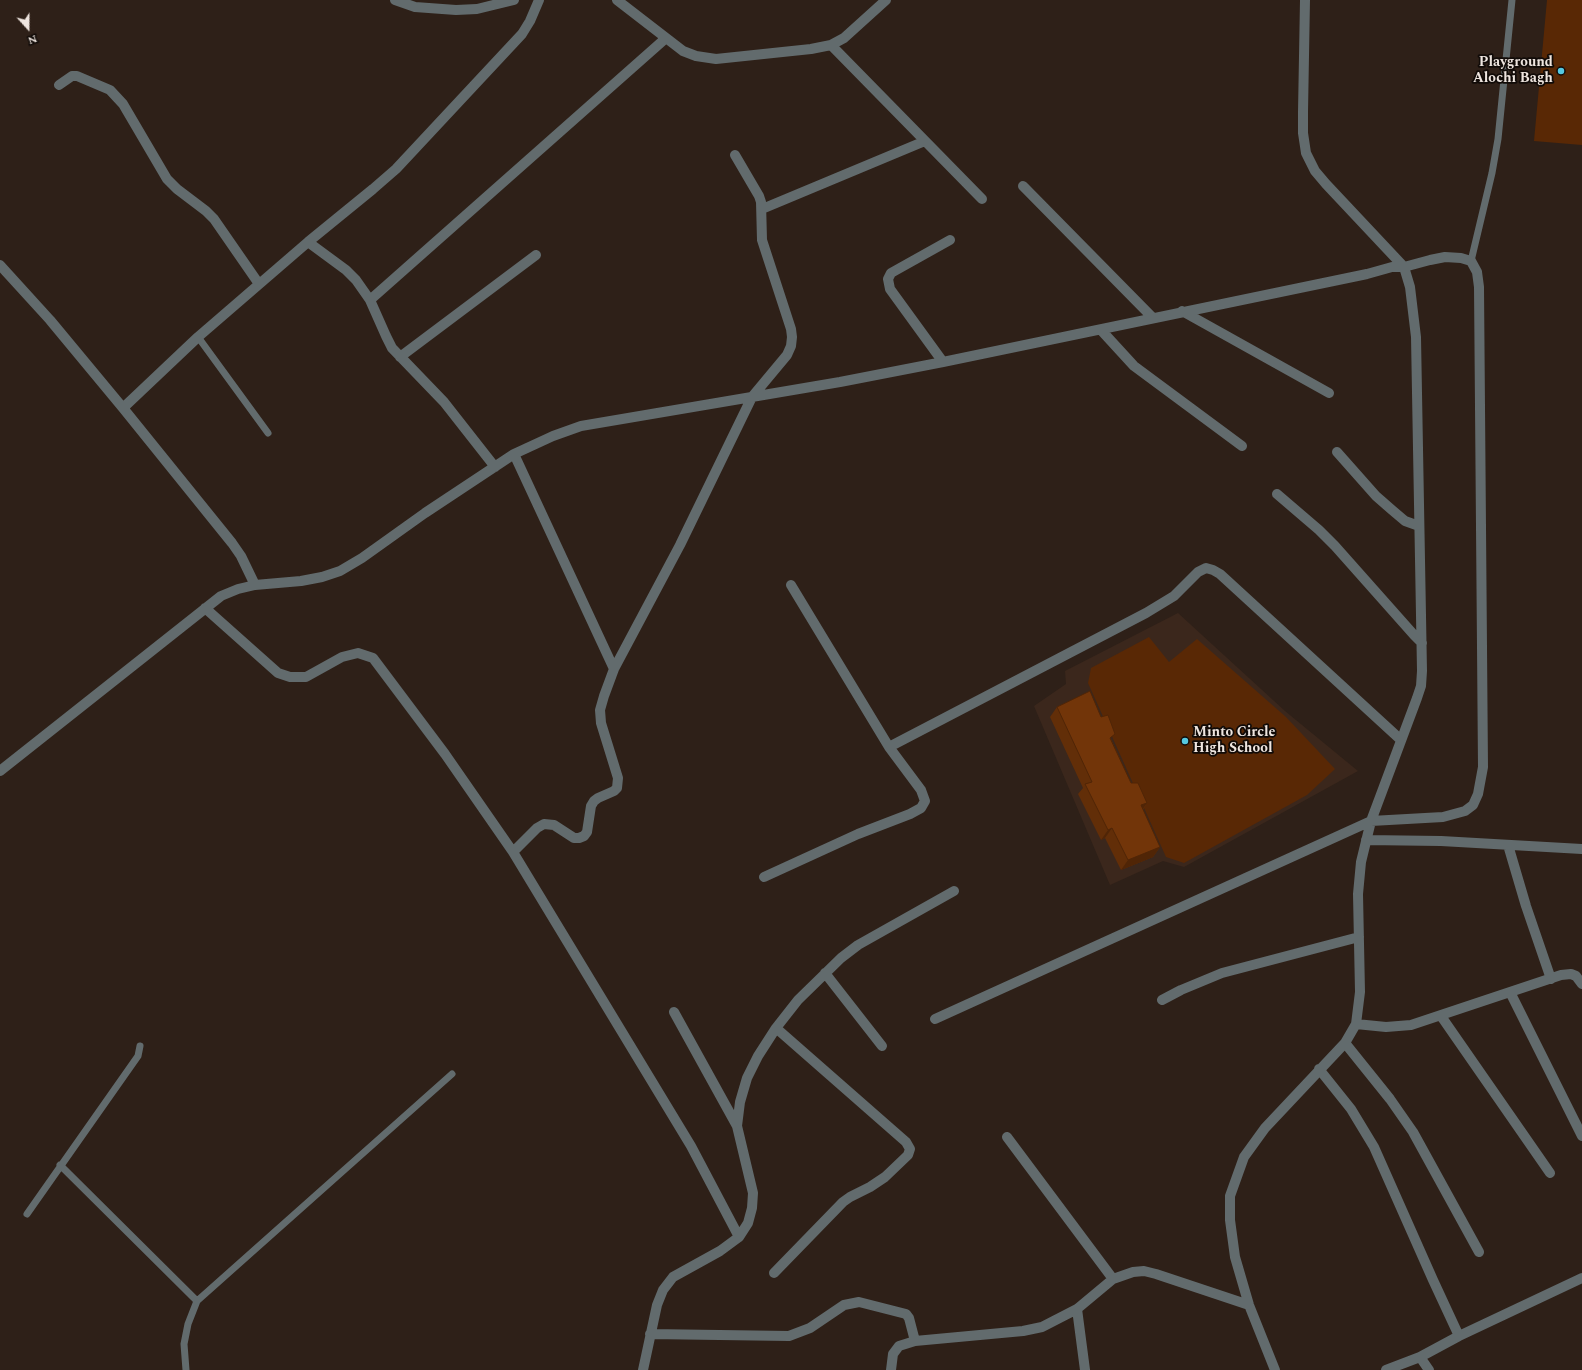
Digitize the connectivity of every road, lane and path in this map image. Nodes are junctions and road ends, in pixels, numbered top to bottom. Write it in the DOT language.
graph roads {
  1 [pos="395,0"];
  2 [pos="514,0"];
  3 [pos="539,0"];
  4 [pos="617,0"];
  5 [pos="886,0"];
  6 [pos="1305,0"];
  7 [pos="1512,0"];
  8 [pos="666,38"];
  9 [pos="831,45"];
  10 [pos="59,85"];
  11 [pos="925,141"];
  12 [pos="736,155"];
  13 [pos="1023,186"];
  14 [pos="982,198"];
  15 [pos="762,209"];
  16 [pos="950,240"];
  17 [pos="308,242"];
  18 [pos="536,255"];
  19 [pos="1471,261"];
  20 [pos="0,265"];
  21 [pos="1404,267"];
  22 [pos="259,284"];
  23 [pos="370,300"];
  24 [pos="1182,311"];
  25 [pos="1153,318"];
  26 [pos="1101,330"];
  27 [pos="198,337"];
  28 [pos="400,357"];
  29 [pos="943,362"];
  30 [pos="1329,393"];
  31 [pos="752,397"];
  32 [pos="124,408"];
  33 [pos="268,433"];
  34 [pos="1242,446"];
  35 [pos="1337,452"];
  36 [pos="514,454"];
  37 [pos="495,467"];
  38 [pos="1276,494"];
  39 [pos="1419,526"];
  40 [pos="255,585"];
  41 [pos="791,585"];
  42 [pos="205,608"];
  43 [pos="1422,643"];
  44 [pos="614,669"];
  45 [pos="1401,740"];
  46 [pos="889,747"];
  47 [pos="0,771"];
  48 [pos="1371,821"];
  49 [pos="1366,840"];
  50 [pos="1508,845"];
  51 [pos="1582,849"];
  52 [pos="513,852"];
  53 [pos="764,877"];
  54 [pos="954,891"];
  55 [pos="1359,937"];
  56 [pos="1582,971"];
  57 [pos="825,973"];
  58 [pos="1571,974"];
  59 [pos="1551,978"];
  60 [pos="1582,984"];
  61 [pos="1510,992"];
  62 [pos="1162,1000"];
  63 [pos="674,1012"];
  64 [pos="1441,1016"];
  65 [pos="935,1019"];
  66 [pos="1356,1024"];
  67 [pos="776,1028"];
  68 [pos="1345,1044"];
  69 [pos="140,1046"];
  70 [pos="882,1046"];
  71 [pos="1319,1069"];
  72 [pos="452,1074"];
  73 [pos="737,1126"];
  74 [pos="1582,1136"];
  75 [pos="1007,1137"];
  76 [pos="60,1165"];
  77 [pos="1550,1172"];
  78 [pos="27,1214"];
  79 [pos="739,1237"];
  80 [pos="1479,1252"];
  81 [pos="774,1273"];
  82 [pos="1582,1278"];
  83 [pos="1114,1279"];
  84 [pos="197,1301"];
  85 [pos="1249,1305"];
  86 [pos="1077,1309"];
  87 [pos="650,1334"];
  88 [pos="1459,1336"];
  89 [pos="915,1341"];
  90 [pos="1420,1357"];
  91 [pos="186,1370"];
  92 [pos="643,1370"];
  93 [pos="891,1370"];
  94 [pos="1085,1370"];
  95 [pos="1275,1370"];
  96 [pos="1386,1370"];
  97 [pos="1429,1370"];
  1 -- 2 [label="street"];
  3 -- 17 [label="street"];
  4 -- 8 [label="street"];
  5 -- 9 [label="street"];
  6 -- 21 [label="street"];
  7 -- 19 [label="lane"];
  8 -- 9 [label="street"];
  8 -- 23 [label="street"];
  9 -- 11 [label="street"];
  10 -- 22 [label="street"];
  11 -- 14 [label="street"];
  11 -- 15 [label="street"];
  12 -- 15 [label="street"];
  13 -- 25 [label="street"];
  15 -- 31 [label="street"];
  16 -- 29 [label="street"];
  17 -- 22 [label="street"];
  17 -- 23 [label="street"];
  18 -- 28 [label="street"];
  19 -- 21 [label="street"];
  19 -- 48 [label="street"];
  20 -- 32 [label="street"];
  21 -- 24 [label="street"];
  21 -- 39 [label="street"];
  22 -- 27 [label="street"];
  23 -- 28 [label="street"];
  24 -- 25 [label="street"];
  24 -- 30 [label="street"];
  25 -- 26 [label="street"];
  26 -- 29 [label="street"];
  26 -- 34 [label="street"];
  27 -- 32 [label="street"];
  27 -- 33 [label="lane"];
  28 -- 37 [label="street"];
  29 -- 31 [label="street"];
  31 -- 36 [label="street"];
  31 -- 44 [label="street"];
  32 -- 40 [label="street"];
  35 -- 39 [label="street"];
  36 -- 37 [label="street"];
  36 -- 44 [label="street"];
  37 -- 40 [label="street"];
  38 -- 43 [label="street"];
  39 -- 43 [label="street"];
  40 -- 42 [label="street"];
  41 -- 46 [label="street"];
  42 -- 47 [label="street"];
  42 -- 52 [label="street"];
  43 -- 45 [label="street"];
  44 -- 52 [label="street"];
  45 -- 46 [label="street"];
  45 -- 48 [label="street"];
  46 -- 53 [label="street"];
  48 -- 49 [label="street"];
  48 -- 65 [label="street"];
  49 -- 50 [label="street"];
  49 -- 55 [label="street"];
  50 -- 51 [label="street"];
  50 -- 59 [label="street"];
  52 -- 79 [label="street"];
  54 -- 57 [label="street"];
  55 -- 62 [label="street"];
  55 -- 66 [label="street"];
  56 -- 58 [label="street"];
  57 -- 67 [label="street"];
  57 -- 70 [label="street"];
  58 -- 59 [label="street"];
  58 -- 60 [label="street"];
  59 -- 61 [label="street"];
  61 -- 64 [label="street"];
  61 -- 74 [label="street"];
  63 -- 73 [label="street"];
  64 -- 66 [label="street"];
  64 -- 77 [label="street"];
  66 -- 68 [label="street"];
  67 -- 73 [label="street"];
  67 -- 81 [label="street"];
  68 -- 71 [label="street"];
  68 -- 80 [label="street"];
  69 -- 76 [label="lane"];
  71 -- 85 [label="street"];
  71 -- 88 [label="street"];
  72 -- 84 [label="lane"];
  73 -- 79 [label="street"];
  75 -- 83 [label="street"];
  76 -- 78 [label="lane"];
  76 -- 84 [label="lane"];
  79 -- 87 [label="street"];
  82 -- 88 [label="street"];
  83 -- 85 [label="street"];
  83 -- 86 [label="street"];
  84 -- 91 [label="lane"];
  85 -- 95 [label="street"];
  86 -- 89 [label="street"];
  86 -- 94 [label="street"];
  87 -- 89 [label="street"];
  87 -- 92 [label="street"];
  88 -- 90 [label="street"];
  89 -- 93 [label="street"];
  90 -- 96 [label="street"];
  90 -- 97 [label="street"];
}
